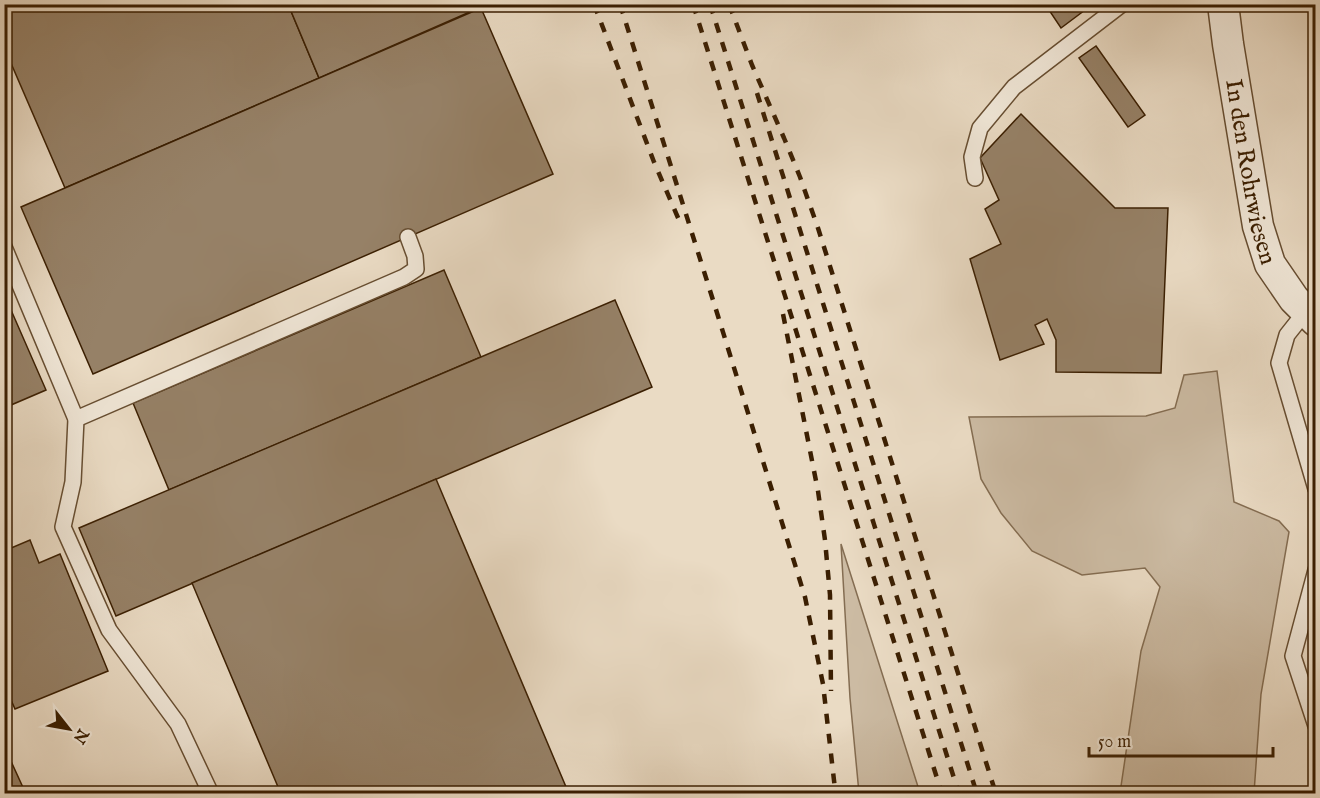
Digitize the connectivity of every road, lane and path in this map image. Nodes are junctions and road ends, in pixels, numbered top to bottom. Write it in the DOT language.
graph roads {
  1 [pos="1122,4"];
  2 [pos="1223,4"];
  3 [pos="975,178"];
  4 [pos="408,237"];
  5 [pos="4,247"];
  6 [pos="1311,316"];
  7 [pos="76,419"];
  8 [pos="1316,489"];
  9 [pos="1316,570"];
  10 [pos="1309,691"];
  11 [pos="1316,726"];
  12 [pos="211,794"];
  1 -- 3 [label="lane"];
  2 -- 6 [label="street, In den Rohrwiesen"];
  4 -- 7 [label="lane"];
  5 -- 7 [label="lane"];
  6 -- 8 [label="lane"];
  7 -- 12 [label="lane"];
  9 -- 10 [label="lane"];
  10 -- 11 [label="lane"];
}
